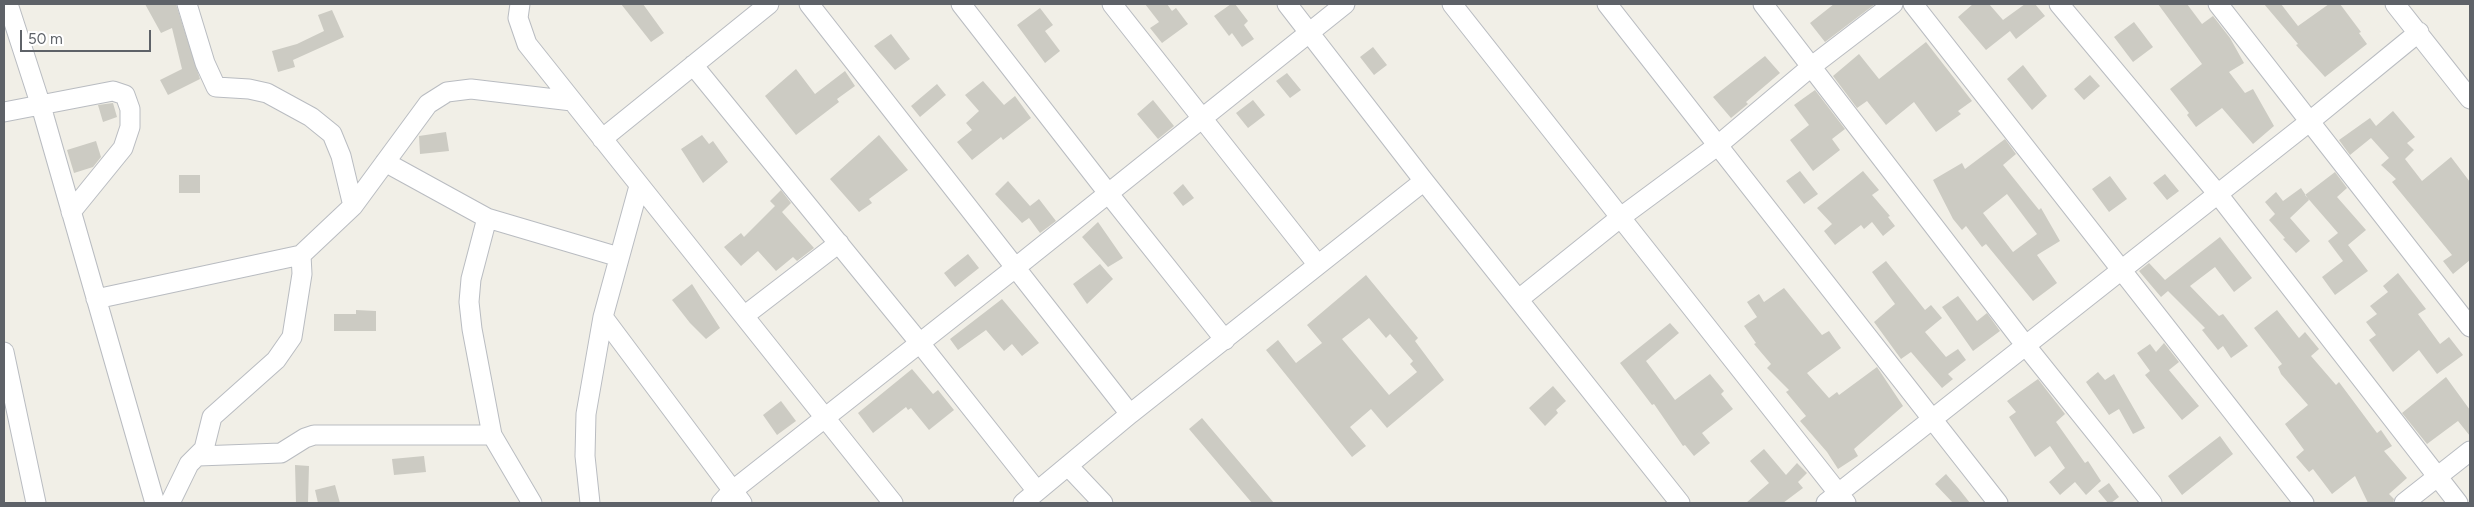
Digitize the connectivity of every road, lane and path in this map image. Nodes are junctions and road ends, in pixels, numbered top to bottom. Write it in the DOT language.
graph roads {
  1 [pos="8,4"];
  2 [pos="187,4"];
  3 [pos="520,4"];
  4 [pos="769,4"];
  5 [pos="809,4"];
  6 [pos="961,4"];
  7 [pos="1112,4"];
  8 [pos="1287,4"];
  9 [pos="1345,4"];
  10 [pos="1452,4"];
  11 [pos="1607,4"];
  12 [pos="1763,4"];
  13 [pos="1893,4"];
  14 [pos="1913,4"];
  15 [pos="2059,4"];
  16 [pos="2218,4"];
  17 [pos="2396,4"];
  18 [pos="1308,32"];
  19 [pos="2419,32"];
  20 [pos="693,65"];
  21 [pos="1812,66"];
  22 [pos="2470,99"];
  23 [pos="572,101"];
  24 [pos="41,106"];
  25 [pos="4,112"];
  26 [pos="1201,117"];
  27 [pos="2310,122"];
  28 [pos="602,138"];
  29 [pos="1717,146"];
  30 [pos="385,162"];
  31 [pos="1424,181"];
  32 [pos="639,186"];
  33 [pos="1108,193"];
  34 [pos="2217,193"];
  35 [pos="353,206"];
  36 [pos="71,212"];
  37 [pos="1621,217"];
  38 [pos="487,218"];
  39 [pos="839,243"];
  40 [pos="301,255"];
  41 [pos="619,257"];
  42 [pos="1318,265"];
  43 [pos="1015,268"];
  44 [pos="2121,271"];
  45 [pos="96,298"];
  46 [pos="1519,299"];
  47 [pos="744,316"];
  48 [pos="603,317"];
  49 [pos="2470,327"];
  50 [pos="1225,340"];
  51 [pos="919,342"];
  52 [pos="2026,346"];
  53 [pos="4,352"];
  54 [pos="1130,414"];
  55 [pos="826,418"];
  56 [pos="1933,420"];
  57 [pos="492,435"];
  58 [pos="2470,451"];
  59 [pos="198,456"];
  60 [pos="1068,466"];
  61 [pos="2438,478"];
  62 [pos="1030,497"];
  63 [pos="732,499"];
  64 [pos="1837,500"];
  65 [pos="36,503"];
  66 [pos="155,503"];
  67 [pos="170,503"];
  68 [pos="532,503"];
  69 [pos="590,503"];
  70 [pos="893,503"];
  71 [pos="1103,503"];
  72 [pos="1680,503"];
  73 [pos="1998,503"];
  74 [pos="2152,503"];
  75 [pos="2304,503"];
  76 [pos="2404,503"];
  77 [pos="2458,503"];
  1 -- 24 [label="street"];
  2 -- 35 [label="street"];
  3 -- 23 [label="street"];
  4 -- 20 [label="street"];
  5 -- 43 [label="street"];
  6 -- 33 [label="street"];
  7 -- 26 [label="street"];
  8 -- 18 [label="street"];
  9 -- 18 [label="street"];
  10 -- 37 [label="street"];
  11 -- 29 [label="street"];
  12 -- 21 [label="street"];
  13 -- 21 [label="street"];
  14 -- 44 [label="street"];
  15 -- 34 [label="street"];
  16 -- 27 [label="street"];
  17 -- 19 [label="street"];
  18 -- 26 [label="street"];
  18 -- 31 [label="street"];
  19 -- 22 [label="street"];
  19 -- 27 [label="street"];
  20 -- 28 [label="street"];
  20 -- 39 [label="street"];
  21 -- 29 [label="street"];
  21 -- 52 [label="street"];
  23 -- 28 [label="street"];
  23 -- 30 [label="street"];
  24 -- 25 [label="street"];
  24 -- 36 [label="street"];
  24 -- 36 [label="street"];
  26 -- 33 [label="street"];
  26 -- 42 [label="street"];
  27 -- 34 [label="street"];
  27 -- 49 [label="street"];
  28 -- 32 [label="street"];
  29 -- 37 [label="street"];
  29 -- 56 [label="street"];
  30 -- 35 [label="street"];
  30 -- 38 [label="street"];
  31 -- 42 [label="street"];
  31 -- 46 [label="street"];
  32 -- 41 [label="street"];
  32 -- 47 [label="street"];
  33 -- 43 [label="street"];
  33 -- 50 [label="street"];
  34 -- 44 [label="street"];
  34 -- 61 [label="street"];
  35 -- 40 [label="street"];
  36 -- 45 [label="street"];
  37 -- 46 [label="street"];
  37 -- 64 [label="street"];
  38 -- 41 [label="street"];
  38 -- 57 [label="street"];
  39 -- 47 [label="street"];
  39 -- 51 [label="street"];
  40 -- 45 [label="street"];
  40 -- 59 [label="street"];
  41 -- 48 [label="street"];
  42 -- 50 [label="street"];
  43 -- 51 [label="street"];
  43 -- 54 [label="street"];
  44 -- 52 [label="street"];
  44 -- 75 [label="street"];
  45 -- 66 [label="street"];
  46 -- 72 [label="street"];
  47 -- 55 [label="street"];
  48 -- 63 [label="street"];
  48 -- 69 [label="street"];
  50 -- 54 [label="street"];
  51 -- 55 [label="street"];
  51 -- 62 [label="street"];
  52 -- 56 [label="street"];
  52 -- 74 [label="street"];
  53 -- 65 [label="street"];
  54 -- 60 [label="street"];
  55 -- 63 [label="street"];
  55 -- 70 [label="street"];
  56 -- 64 [label="street"];
  56 -- 73 [label="street"];
  57 -- 59 [label="street"];
  57 -- 68 [label="street"];
  58 -- 61 [label="street"];
  59 -- 67 [label="street"];
  60 -- 62 [label="street"];
  60 -- 71 [label="street"];
  61 -- 76 [label="street"];
  61 -- 77 [label="street"];
}
